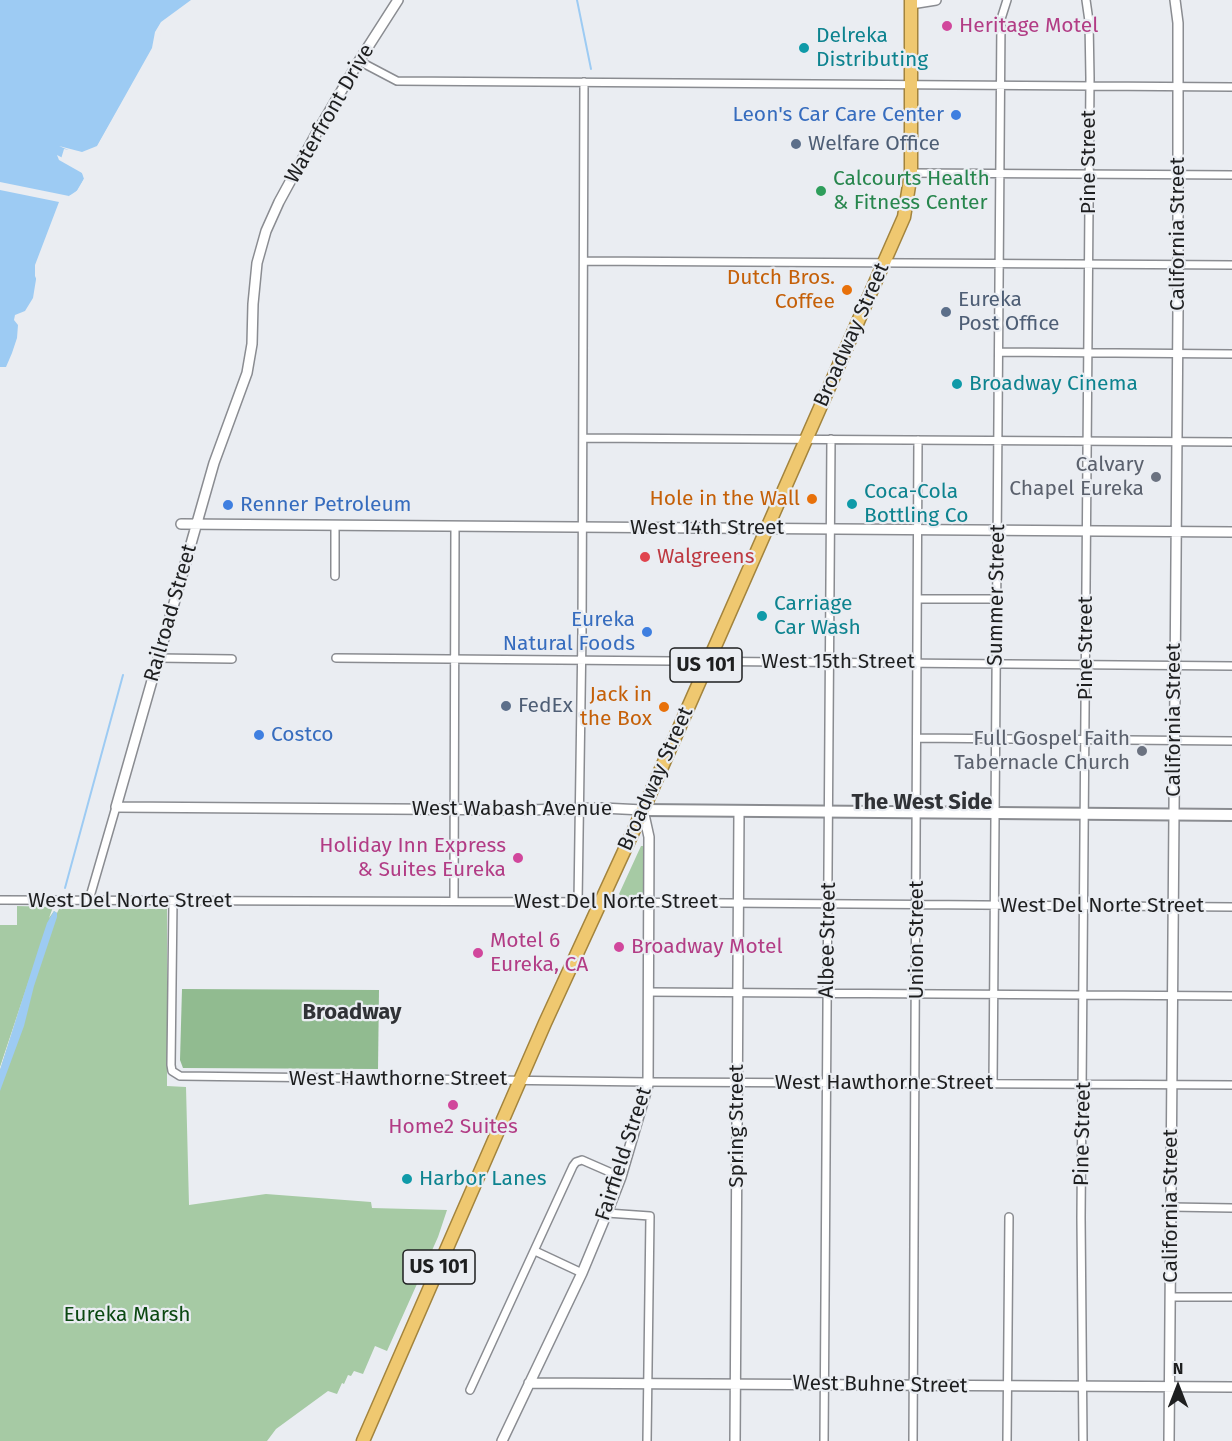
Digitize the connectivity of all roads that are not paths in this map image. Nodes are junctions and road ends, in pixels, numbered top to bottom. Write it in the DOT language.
graph roads {
  1 [pos="398,0"];
  2 [pos="936,0"];
  3 [pos="1007,0"];
  4 [pos="1086,0"];
  5 [pos="1175,0"];
  6 [pos="911,2"];
  7 [pos="359,61"];
  8 [pos="584,82"];
  9 [pos="910,85"];
  10 [pos="1000,85"];
  11 [pos="1090,86"];
  12 [pos="1179,86"];
  13 [pos="1232,87"];
  14 [pos="911,173"];
  15 [pos="1000,174"];
  16 [pos="1088,174"];
  17 [pos="1178,175"];
  18 [pos="1232,175"];
  19 [pos="584,261"];
  20 [pos="884,264"];
  21 [pos="1000,264"];
  22 [pos="1088,264"];
  23 [pos="1177,265"];
  24 [pos="1232,265"];
  25 [pos="252,326"];
  26 [pos="999,352"];
  27 [pos="1088,352"];
  28 [pos="1177,353"];
  29 [pos="1232,354"];
  30 [pos="583,438"];
  31 [pos="806,439"];
  32 [pos="831,439"];
  33 [pos="918,440"];
  34 [pos="998,440"];
  35 [pos="1087,441"];
  36 [pos="1176,442"];
  37 [pos="1232,442"];
  38 [pos="181,524"];
  39 [pos="196,525"];
  40 [pos="336,526"];
  41 [pos="455,527"];
  42 [pos="583,527"];
  43 [pos="766,529"];
  44 [pos="831,529"];
  45 [pos="918,530"];
  46 [pos="998,531"];
  47 [pos="1086,531"];
  48 [pos="1175,532"];
  49 [pos="1232,532"];
  50 [pos="336,576"];
  51 [pos="918,598"];
  52 [pos="997,599"];
  53 [pos="157,658"];
  54 [pos="336,658"];
  55 [pos="232,659"];
  56 [pos="455,659"];
  57 [pos="581,660"];
  58 [pos="708,662"];
  59 [pos="830,662"];
  60 [pos="917,663"];
  61 [pos="996,664"];
  62 [pos="1086,664"];
  63 [pos="1174,665"];
  64 [pos="1232,666"];
  65 [pos="917,738"];
  66 [pos="996,738"];
  67 [pos="1085,739"];
  68 [pos="1174,740"];
  69 [pos="1232,741"];
  70 [pos="116,807"];
  71 [pos="454,810"];
  72 [pos="580,810"];
  73 [pos="643,810"];
  74 [pos="739,812"];
  75 [pos="829,813"];
  76 [pos="917,814"];
  77 [pos="995,814"];
  78 [pos="1085,814"];
  79 [pos="1173,815"];
  80 [pos="1232,815"];
  81 [pos="0,900"];
  82 [pos="89,900"];
  83 [pos="173,901"];
  84 [pos="454,901"];
  85 [pos="578,902"];
  86 [pos="602,902"];
  87 [pos="648,903"];
  88 [pos="738,903"];
  89 [pos="828,904"];
  90 [pos="917,904"];
  91 [pos="994,905"];
  92 [pos="1084,906"];
  93 [pos="1173,906"];
  94 [pos="1232,907"];
  95 [pos="648,992"];
  96 [pos="737,993"];
  97 [pos="828,993"];
  98 [pos="916,994"];
  99 [pos="994,994"];
  100 [pos="1084,995"];
  101 [pos="1172,996"];
  102 [pos="1232,996"];
  103 [pos="522,1080"];
  104 [pos="648,1082"];
  105 [pos="737,1082"];
  106 [pos="827,1083"];
  107 [pos="916,1083"];
  108 [pos="993,1083"];
  109 [pos="1083,1084"];
  110 [pos="1172,1085"];
  111 [pos="1232,1085"];
  112 [pos="621,1177"];
  113 [pos="1170,1207"];
  114 [pos="1232,1208"];
  115 [pos="607,1214"];
  116 [pos="1009,1218"];
  117 [pos="535,1251"];
  118 [pos="582,1273"];
  119 [pos="1170,1297"];
  120 [pos="1232,1298"];
  121 [pos="529,1383"];
  122 [pos="648,1384"];
  123 [pos="735,1384"];
  124 [pos="825,1384"];
  125 [pos="914,1386"];
  126 [pos="1008,1386"];
  127 [pos="1084,1386"];
  128 [pos="1170,1387"];
  129 [pos="1232,1387"];
  130 [pos="470,1390"];
  131 [pos="363,1441"];
  132 [pos="502,1441"];
  133 [pos="647,1441"];
  134 [pos="735,1441"];
  135 [pos="824,1441"];
  136 [pos="913,1441"];
  137 [pos="1007,1441"];
  138 [pos="1083,1441"];
  139 [pos="1169,1441"];
  1 -- 7 [label="street, Waterfront Drive"];
  2 -- 6 [label="street"];
  3 -- 10 [label="street, Summer Street"];
  4 -- 11 [label="street, Pine Street"];
  5 -- 12 [label="street, California Street"];
  6 -- 9 [label="highway, Broadway Street / US 101"];
  7 -- 8 [label="street"];
  7 -- 25 [label="street, Waterfront Drive"];
  8 -- 9 [label="street"];
  8 -- 19 [label="street"];
  9 -- 10 [label="street"];
  9 -- 14 [label="highway, Broadway Street / US 101"];
  10 -- 11 [label="street"];
  10 -- 15 [label="street, Summer Street"];
  11 -- 12 [label="street"];
  11 -- 16 [label="street, Pine Street"];
  12 -- 13 [label="street"];
  12 -- 17 [label="street, California Street"];
  14 -- 15 [label="street"];
  14 -- 20 [label="highway, Broadway Street / US 101"];
  15 -- 16 [label="street"];
  15 -- 21 [label="street, Summer Street"];
  16 -- 17 [label="street"];
  16 -- 22 [label="street, Pine Street"];
  17 -- 18 [label="street"];
  17 -- 23 [label="street, California Street"];
  19 -- 20 [label="street"];
  19 -- 30 [label="street"];
  20 -- 21 [label="street"];
  20 -- 31 [label="highway, Broadway Street / US 101"];
  21 -- 22 [label="street"];
  21 -- 26 [label="street, Summer Street"];
  22 -- 23 [label="street"];
  22 -- 27 [label="street, Pine Street"];
  23 -- 24 [label="street"];
  23 -- 28 [label="street, California Street"];
  25 -- 39 [label="street, Railroad Street"];
  26 -- 27 [label="street"];
  26 -- 34 [label="street, Summer Street"];
  27 -- 28 [label="street"];
  27 -- 35 [label="street, Pine Street"];
  28 -- 29 [label="street"];
  28 -- 36 [label="street, California Street"];
  30 -- 31 [label="street"];
  30 -- 42 [label="street"];
  31 -- 32 [label="street"];
  31 -- 43 [label="highway, Broadway Street / US 101"];
  32 -- 33 [label="street"];
  32 -- 44 [label="street, Albee Street"];
  33 -- 34 [label="street"];
  33 -- 45 [label="street, Union Street"];
  34 -- 35 [label="street"];
  34 -- 46 [label="street, Summer Street"];
  35 -- 36 [label="street"];
  35 -- 47 [label="street, Pine Street"];
  36 -- 37 [label="street"];
  36 -- 48 [label="street, California Street"];
  38 -- 39 [label="street, West 14th Street"];
  39 -- 40 [label="street, West 14th Street"];
  39 -- 53 [label="street, Railroad Street"];
  40 -- 41 [label="street, West 14th Street"];
  40 -- 50 [label="street"];
  41 -- 42 [label="street, West 14th Street"];
  41 -- 56 [label="street"];
  42 -- 43 [label="street, West 14th Street"];
  42 -- 57 [label="street"];
  43 -- 44 [label="street, West 14th Street"];
  43 -- 58 [label="highway, Broadway Street / US 101"];
  44 -- 45 [label="street, West 14th Street"];
  44 -- 59 [label="street, Albee Street"];
  45 -- 46 [label="street, West 14th Street"];
  45 -- 51 [label="street, Union Street"];
  46 -- 47 [label="street, West 14th Street"];
  46 -- 52 [label="street, Summer Street"];
  47 -- 48 [label="street, West 14th Street"];
  47 -- 62 [label="street, Pine Street"];
  48 -- 49 [label="street, West 14th Street"];
  48 -- 63 [label="street, California Street"];
  51 -- 52 [label="street"];
  51 -- 60 [label="street, Union Street"];
  52 -- 61 [label="street, Summer Street"];
  53 -- 55 [label="street"];
  53 -- 70 [label="street, Railroad Street"];
  54 -- 56 [label="street, West 15th Street"];
  56 -- 57 [label="street, West 15th Street"];
  56 -- 71 [label="street"];
  57 -- 58 [label="street, West 15th Street"];
  57 -- 72 [label="street"];
  58 -- 59 [label="street, West 15th Street"];
  58 -- 73 [label="highway, Broadway Street / US 101"];
  59 -- 60 [label="street, West 15th Street"];
  59 -- 75 [label="street, Albee Street"];
  60 -- 61 [label="street, West 15th Street"];
  60 -- 65 [label="street, Union Street"];
  61 -- 62 [label="street, West 15th Street"];
  61 -- 66 [label="street, Summer Street"];
  62 -- 63 [label="street, West 15th Street"];
  62 -- 67 [label="street, Pine Street"];
  63 -- 64 [label="street, West 15th Street"];
  63 -- 68 [label="street, California Street"];
  65 -- 66 [label="street"];
  65 -- 76 [label="street, Union Street"];
  66 -- 67 [label="street"];
  66 -- 77 [label="street, Summer Street"];
  67 -- 68 [label="street"];
  67 -- 78 [label="street, Pine Street"];
  68 -- 69 [label="street"];
  68 -- 79 [label="street, California Street"];
  70 -- 71 [label="street, West Wabash Avenue"];
  70 -- 82 [label="street, Railroad Street"];
  71 -- 72 [label="street, West Wabash Avenue"];
  71 -- 84 [label="street"];
  72 -- 73 [label="street, West Wabash Avenue"];
  72 -- 85 [label="street"];
  73 -- 74 [label="main road, West Wabash Avenue"];
  73 -- 86 [label="highway, Broadway Street / US 101"];
  73 -- 87 [label="street, Fairfield Street"];
  74 -- 75 [label="main road, West Wabash Avenue"];
  74 -- 88 [label="street, Spring Street"];
  75 -- 76 [label="main road, West Wabash Avenue"];
  75 -- 89 [label="street, Albee Street"];
  76 -- 77 [label="main road, West Wabash Avenue"];
  76 -- 90 [label="street, Union Street"];
  77 -- 78 [label="main road, West Wabash Avenue"];
  77 -- 91 [label="street, Summer Street"];
  78 -- 79 [label="main road, West Wabash Avenue"];
  78 -- 92 [label="street, Pine Street"];
  79 -- 80 [label="main road, West Wabash Avenue"];
  79 -- 93 [label="street, California Street"];
  81 -- 82 [label="street, West Del Norte Street"];
  82 -- 83 [label="street, West Del Norte Street"];
  83 -- 84 [label="street, West Del Norte Street"];
  83 -- 103 [label="street, West Hawthorne Street"];
  84 -- 85 [label="street, West Del Norte Street"];
  85 -- 86 [label="street, West Del Norte Street"];
  86 -- 87 [label="street, West Del Norte Street"];
  86 -- 103 [label="highway, Broadway Street / US 101"];
  87 -- 88 [label="street, West Del Norte Street"];
  87 -- 95 [label="street, Fairfield Street"];
  88 -- 89 [label="street, West Del Norte Street"];
  88 -- 96 [label="street, Spring Street"];
  89 -- 90 [label="street, West Del Norte Street"];
  89 -- 97 [label="street, Albee Street"];
  90 -- 91 [label="street, West Del Norte Street"];
  90 -- 98 [label="street, Union Street"];
  91 -- 92 [label="street, West Del Norte Street"];
  91 -- 99 [label="street, Summer Street"];
  92 -- 93 [label="street, West Del Norte Street"];
  92 -- 100 [label="street, Pine Street"];
  93 -- 94 [label="street, West Del Norte Street"];
  93 -- 101 [label="street, California Street"];
  95 -- 96 [label="street"];
  95 -- 104 [label="street, Fairfield Street"];
  96 -- 97 [label="street"];
  96 -- 105 [label="street, Spring Street"];
  97 -- 98 [label="street"];
  97 -- 106 [label="street, Albee Street"];
  98 -- 99 [label="street"];
  98 -- 107 [label="street, Union Street"];
  99 -- 100 [label="street"];
  99 -- 108 [label="street, Summer Street"];
  100 -- 101 [label="street"];
  100 -- 109 [label="street, Pine Street"];
  101 -- 102 [label="street"];
  101 -- 110 [label="street, California Street"];
  103 -- 104 [label="street, West Hawthorne Street"];
  103 -- 131 [label="highway, Broadway Street / US 101"];
  104 -- 105 [label="street, West Hawthorne Street"];
  104 -- 112 [label="street, Fairfield Street"];
  105 -- 106 [label="street, West Hawthorne Street"];
  105 -- 123 [label="street, Spring Street"];
  106 -- 107 [label="street, West Hawthorne Street"];
  106 -- 124 [label="street, Albee Street"];
  107 -- 108 [label="street, West Hawthorne Street"];
  107 -- 125 [label="street, Union Street"];
  108 -- 109 [label="street, West Hawthorne Street"];
  109 -- 110 [label="street, West Hawthorne Street"];
  109 -- 127 [label="street, Pine Street"];
  110 -- 111 [label="street, West Hawthorne Street"];
  110 -- 113 [label="street, California Street"];
  112 -- 115 [label="street, Fairfield Street"];
  112 -- 117 [label="street"];
  113 -- 114 [label="street"];
  113 -- 119 [label="street, California Street"];
  115 -- 118 [label="street, Fairfield Street"];
  115 -- 122 [label="street"];
  116 -- 126 [label="street"];
  117 -- 118 [label="street"];
  117 -- 130 [label="street"];
  118 -- 121 [label="street, Fairfield Street"];
  119 -- 120 [label="street"];
  119 -- 128 [label="street, California Street"];
  121 -- 122 [label="street, West Buhne Street"];
  121 -- 132 [label="street, Fairfield Street"];
  122 -- 123 [label="street, West Buhne Street"];
  122 -- 133 [label="street"];
  123 -- 124 [label="street, West Buhne Street"];
  123 -- 134 [label="street, Spring Street"];
  124 -- 125 [label="street, West Buhne Street"];
  124 -- 135 [label="street, Albee Street"];
  125 -- 126 [label="street, West Buhne Street"];
  125 -- 136 [label="street, Union Street"];
  126 -- 127 [label="street, West Buhne Street"];
  126 -- 137 [label="street"];
  127 -- 128 [label="street, West Buhne Street"];
  127 -- 138 [label="street, Pine Street"];
  128 -- 129 [label="street, West Buhne Street"];
  128 -- 139 [label="street, California Street"];
}
